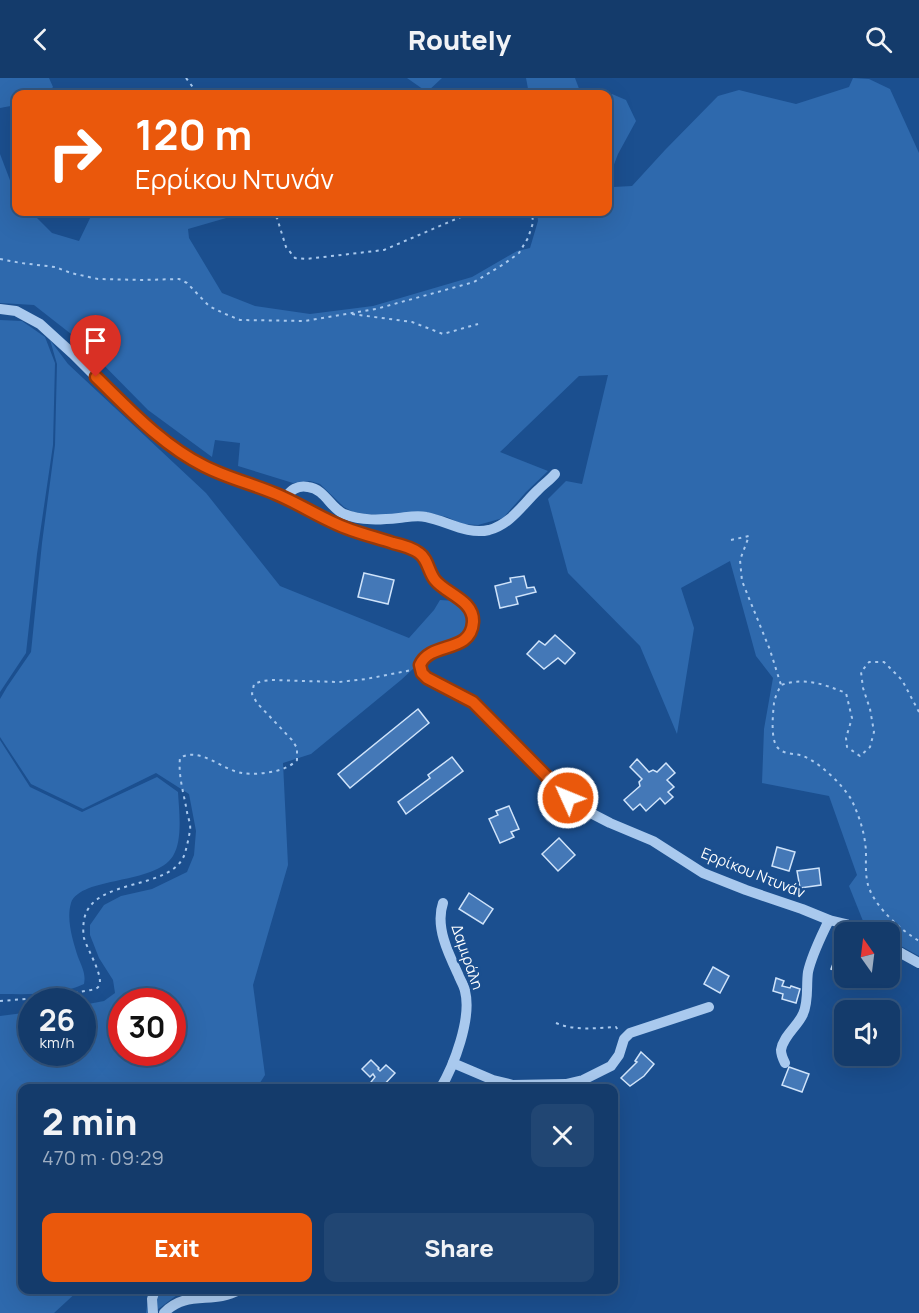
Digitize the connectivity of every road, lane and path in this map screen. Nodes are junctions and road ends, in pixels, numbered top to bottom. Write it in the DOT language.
graph roads {
  1 [pos="275,216"];
  2 [pos="463,216"];
  3 [pos="532,216"];
  4 [pos="0,260"];
  5 [pos="0,309"];
  6 [pos="349,314"];
  7 [pos="478,324"];
  8 [pos="555,474"];
  9 [pos="285,498"];
  10 [pos="731,540"];
  11 [pos="421,668"];
  12 [pos="781,685"];
  13 [pos="919,712"];
  14 [pos="443,903"];
  15 [pos="830,920"];
  16 [pos="838,922"];
  17 [pos="919,941"];
  18 [pos="900,952"];
  19 [pos="919,963"];
  20 [pos="0,1001"];
  21 [pos="709,1007"];
  22 [pos="556,1023"];
  23 [pos="624,1039"];
  24 [pos="453,1063"];
  25 [pos="784,1063"];
  26 [pos="442,1084"];
  27 [pos="509,1084"];
  28 [pos="566,1084"];
  29 [pos="154,1294"];
  30 [pos="229,1294"];
  31 [pos="153,1313"];
  32 [pos="164,1313"];
  1 -- 2 [label="path"];
  3 -- 6 [label="path"];
  4 -- 6 [label="path"];
  5 -- 9 [label="street"];
  6 -- 7 [label="path"];
  8 -- 9 [label="street"];
  9 -- 11 [label="street"];
  10 -- 12 [label="path"];
  11 -- 15 [label="street, Ερρίκου Ντυνάν"];
  11 -- 20 [label="path"];
  12 -- 13 [label="path"];
  12 -- 17 [label="path"];
  14 -- 24 [label="street, Δαμιράλη"];
  15 -- 16 [label="street, Ερρίκου Ντυνάν"];
  15 -- 25 [label="street"];
  18 -- 19 [label="street"];
  21 -- 23 [label="street"];
  22 -- 23 [label="path"];
  23 -- 28 [label="street"];
  24 -- 26 [label="street, Δαμιράλη"];
  24 -- 27 [label="street"];
  29 -- 31 [label="street"];
  30 -- 32 [label="street"];
}
